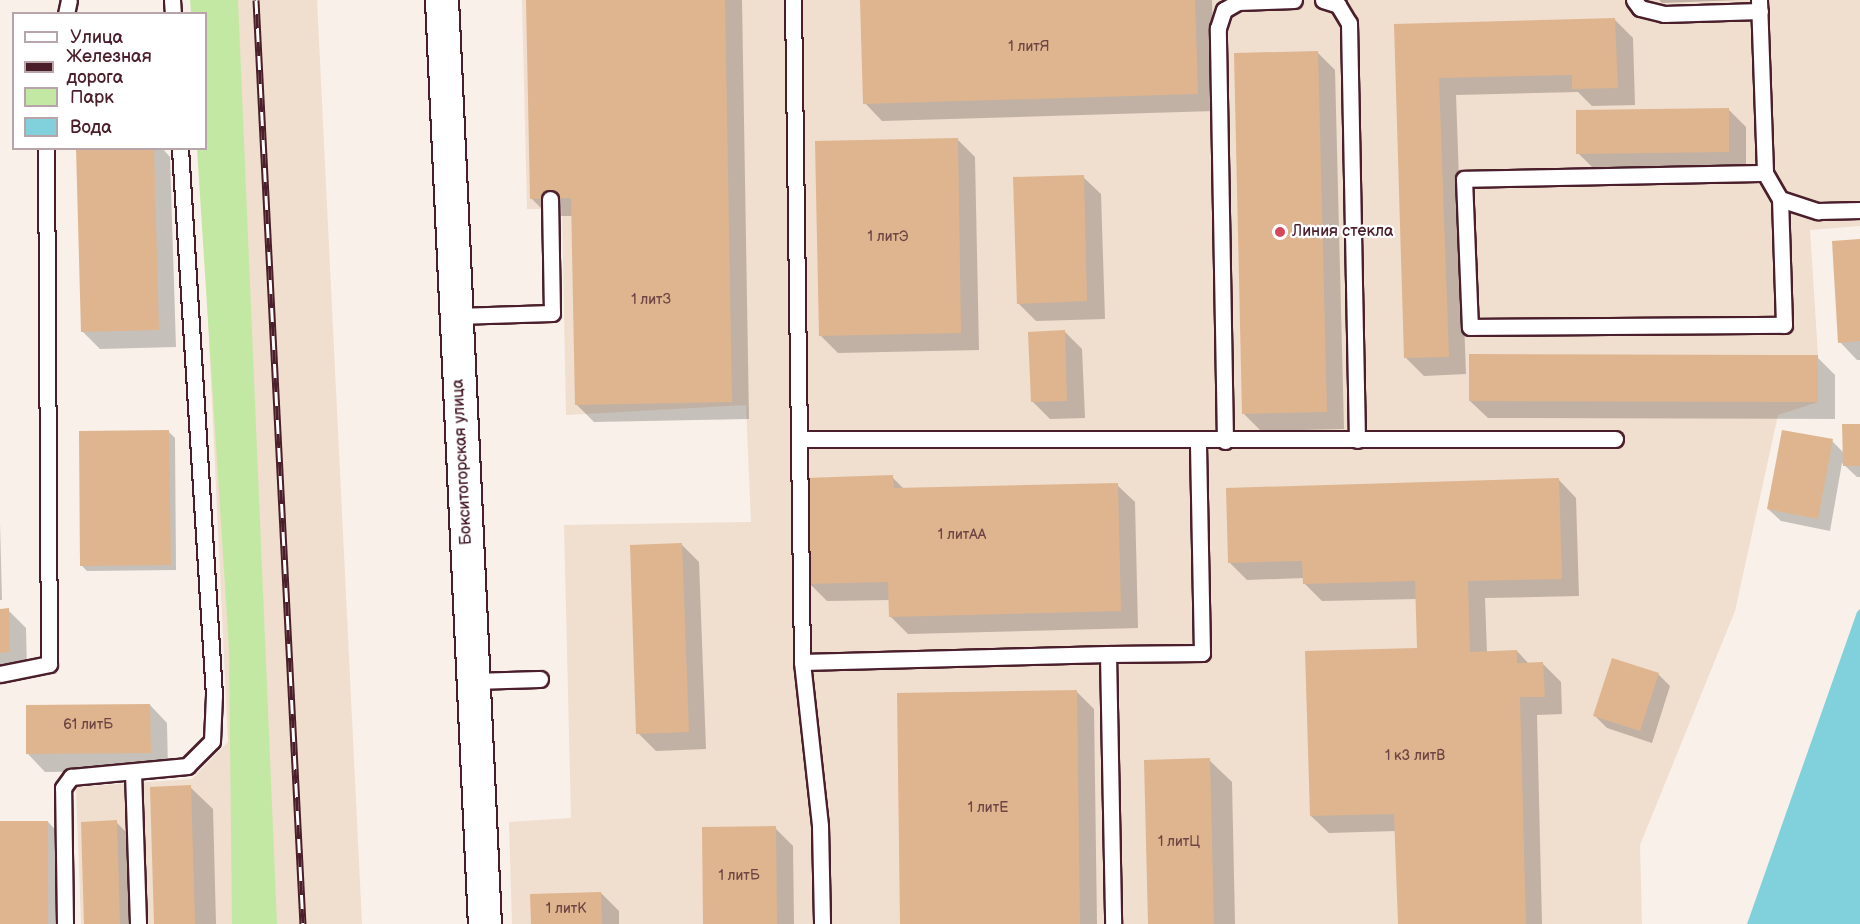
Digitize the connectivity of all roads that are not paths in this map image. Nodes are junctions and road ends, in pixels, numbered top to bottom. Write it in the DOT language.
graph roads {
  1 [pos="442,0"];
  2 [pos="793,0"];
  3 [pos="1294,0"];
  4 [pos="1323,0"];
  5 [pos="1634,0"];
  6 [pos="1760,5"];
  7 [pos="46,150"];
  8 [pos="180,150"];
  9 [pos="1765,173"];
  10 [pos="550,199"];
  11 [pos="1780,199"];
  12 [pos="1860,210"];
  13 [pos="456,316"];
  14 [pos="800,439"];
  15 [pos="1615,439"];
  16 [pos="1357,440"];
  17 [pos="1198,441"];
  18 [pos="1225,441"];
  19 [pos="1108,654"];
  20 [pos="802,662"];
  21 [pos="0,674"];
  22 [pos="540,679"];
  23 [pos="473,681"];
  24 [pos="133,772"];
  25 [pos="65,924"];
  26 [pos="138,924"];
  27 [pos="484,924"];
  28 [pos="822,924"];
  29 [pos="1113,924"];
  1 -- 13 [label="street, Бокситогорская улица"];
  2 -- 14 [label="lane"];
  3 -- 18 [label="lane"];
  4 -- 16 [label="lane"];
  5 -- 6 [label="lane"];
  6 -- 9 [label="lane"];
  7 -- 21 [label="lane"];
  8 -- 24 [label="lane"];
  9 -- 11 [label="lane"];
  9 -- 11 [label="lane"];
  10 -- 13 [label="lane"];
  11 -- 12 [label="lane"];
  13 -- 23 [label="street, Бокситогорская улица"];
  14 -- 17 [label="lane"];
  14 -- 20 [label="lane"];
  15 -- 16 [label="lane"];
  16 -- 18 [label="lane"];
  17 -- 18 [label="lane"];
  17 -- 19 [label="lane"];
  19 -- 20 [label="lane"];
  19 -- 29 [label="lane"];
  20 -- 28 [label="lane"];
  22 -- 23 [label="lane"];
  23 -- 27 [label="street, Бокситогорская улица"];
  24 -- 25 [label="lane"];
  24 -- 26 [label="lane"];
}
